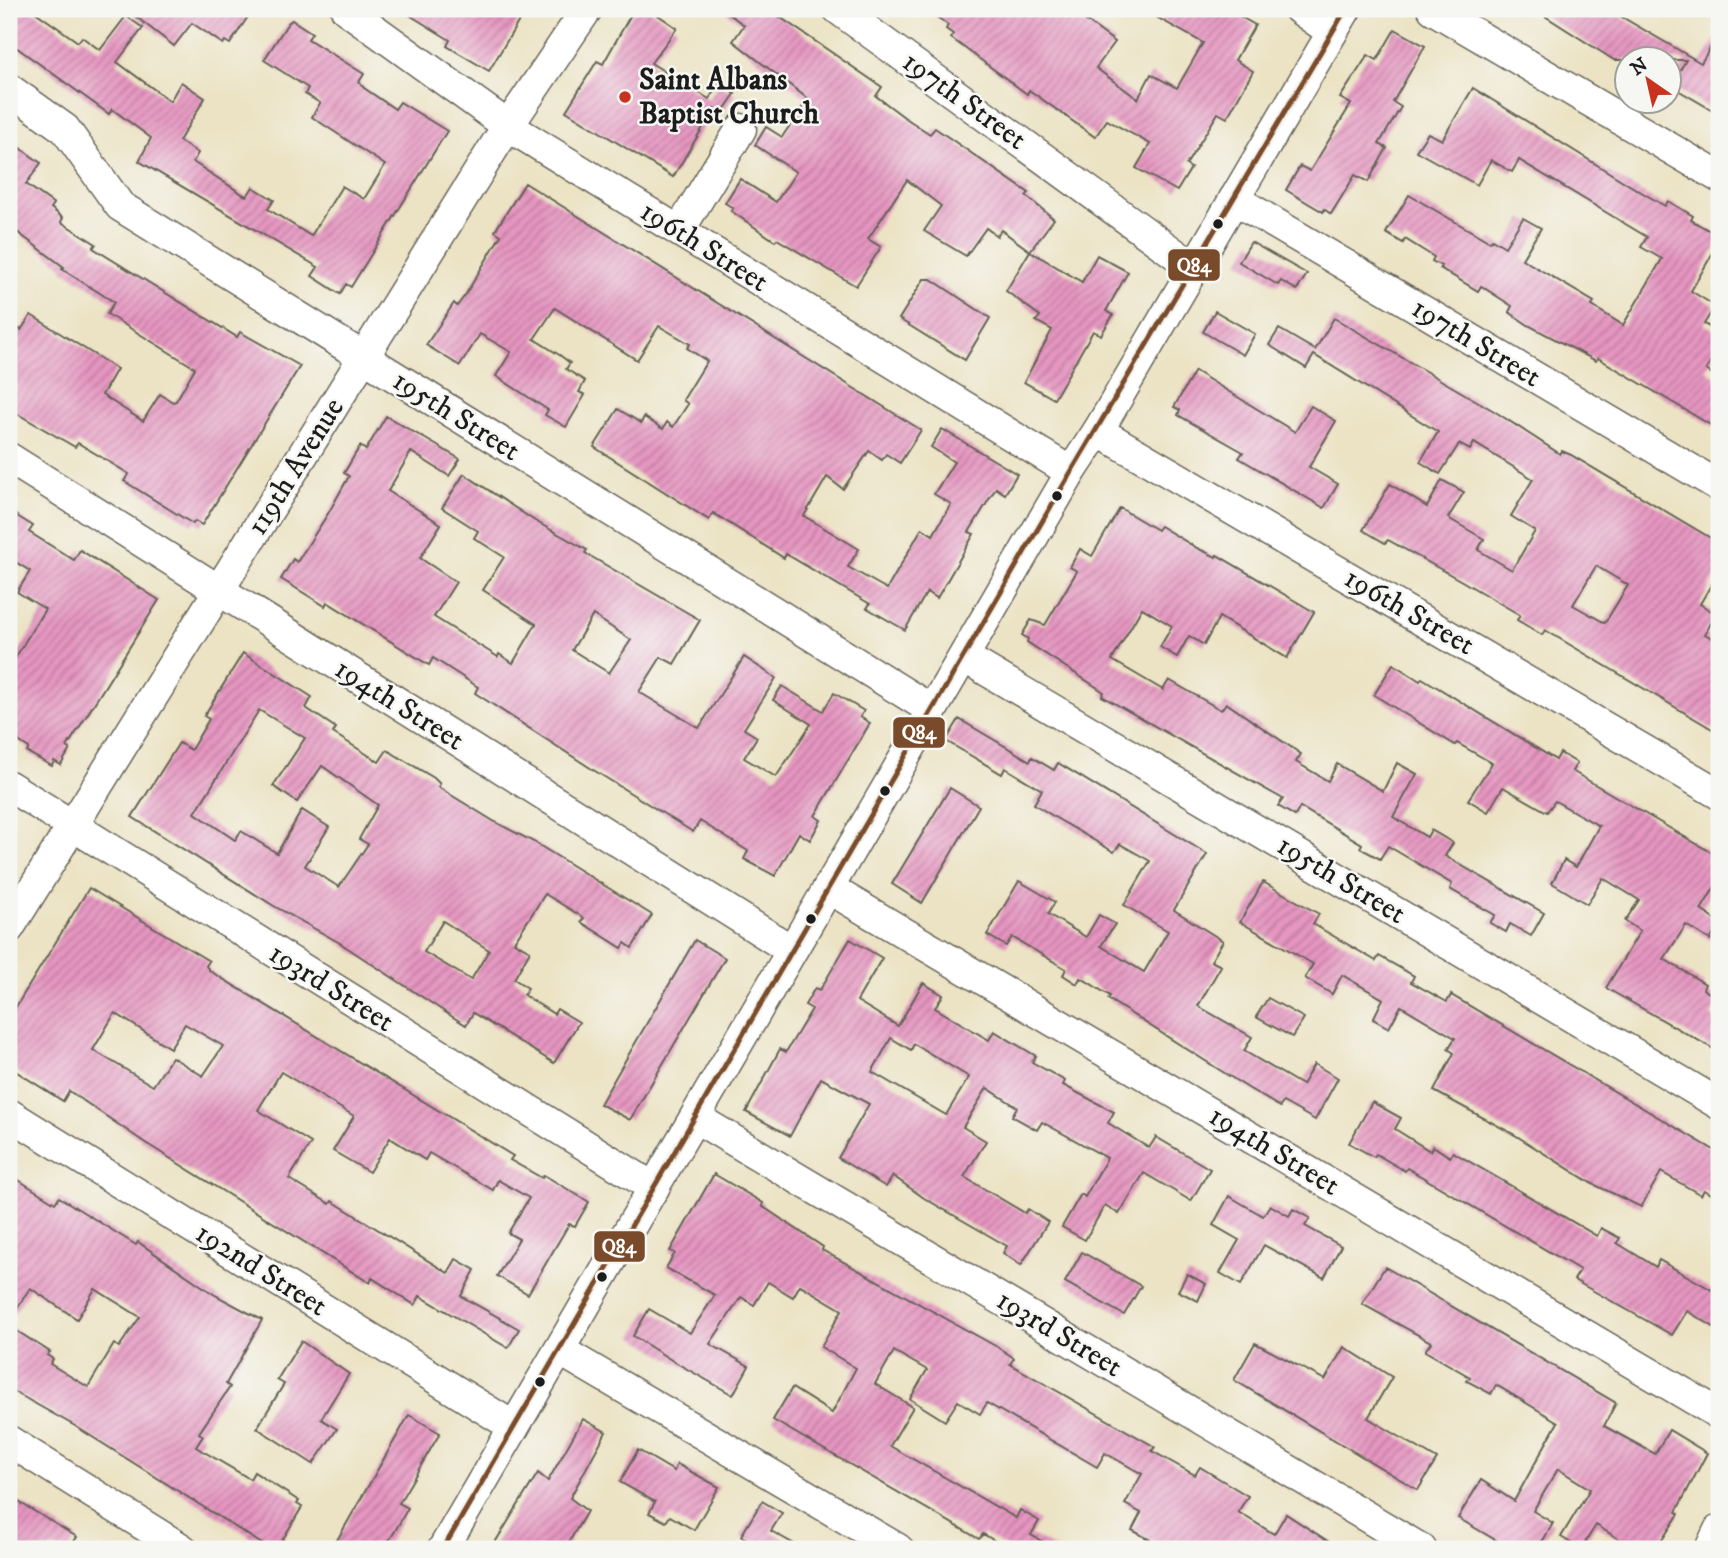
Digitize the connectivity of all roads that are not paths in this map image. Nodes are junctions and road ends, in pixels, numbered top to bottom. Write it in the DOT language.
graph roads {
  1 [pos="346,9"];
  2 [pos="587,9"];
  3 [pos="838,9"];
  4 [pos="1299,9"];
  5 [pos="1433,9"];
  6 [pos="1339,21"];
  7 [pos="9,89"];
  8 [pos="508,126"];
  9 [pos="741,129"];
  10 [pos="1719,177"];
  11 [pos="1234,199"];
  12 [pos="679,231"];
  13 [pos="1193,267"];
  14 [pos="363,359"];
  15 [pos="1098,431"];
  16 [pos="9,458"];
  17 [pos="1071,472"];
  18 [pos="1719,486"];
  19 [pos="218,592"];
  20 [pos="964,657"];
  21 [pos="932,710"];
  22 [pos="9,786"];
  23 [pos="1719,793"];
  24 [pos="72,827"];
  25 [pos="828,888"];
  26 [pos="9,928"];
  27 [pos="791,950"];
  28 [pos="1719,1104"];
  29 [pos="9,1114"];
  30 [pos="696,1118"];
  31 [pos="654,1188"];
  32 [pos="561,1351"];
  33 [pos="1719,1414"];
  34 [pos="514,1427"];
  35 [pos="9,1441"];
  36 [pos="1719,1530"];
  37 [pos="182,1549"];
  38 [pos="443,1549"];
  39 [pos="898,1549"];
  40 [pos="1421,1549"];
  41 [pos="1710,1549"];
  1 -- 8 [label="street, 196th Street"];
  2 -- 8 [label="street, 119th Avenue"];
  3 -- 13 [label="street, 197th Street"];
  4 -- 6 [label="street"];
  5 -- 10 [label="street"];
  6 -- 11 [label="street"];
  7 -- 14 [label="street, 195th Street"];
  8 -- 12 [label="street, 196th Street"];
  8 -- 14 [label="street, 119th Avenue"];
  9 -- 12 [label="street"];
  11 -- 13 [label="street"];
  11 -- 18 [label="street, 197th Street"];
  12 -- 17 [label="street, 196th Street"];
  13 -- 15 [label="street"];
  14 -- 19 [label="street, 119th Avenue"];
  14 -- 21 [label="street, 195th Street"];
  15 -- 17 [label="street"];
  15 -- 23 [label="street, 196th Street"];
  16 -- 19 [label="street, 194th Street"];
  17 -- 20 [label="street"];
  19 -- 24 [label="street, 119th Avenue"];
  19 -- 27 [label="street, 194th Street"];
  20 -- 21 [label="street"];
  20 -- 28 [label="street, 195th Street"];
  21 -- 25 [label="street"];
  22 -- 24 [label="street, 193rd Street"];
  24 -- 26 [label="street, 119th Avenue"];
  24 -- 31 [label="street, 193rd Street"];
  25 -- 27 [label="street"];
  25 -- 33 [label="street, 194th Street"];
  27 -- 30 [label="street"];
  29 -- 34 [label="street, 192nd Street"];
  30 -- 31 [label="street"];
  30 -- 40 [label="street, 193rd Street"];
  31 -- 32 [label="street"];
  32 -- 34 [label="street"];
  32 -- 39 [label="street"];
  34 -- 38 [label="street"];
  35 -- 37 [label="street"];
  36 -- 41 [label="street"];
}
